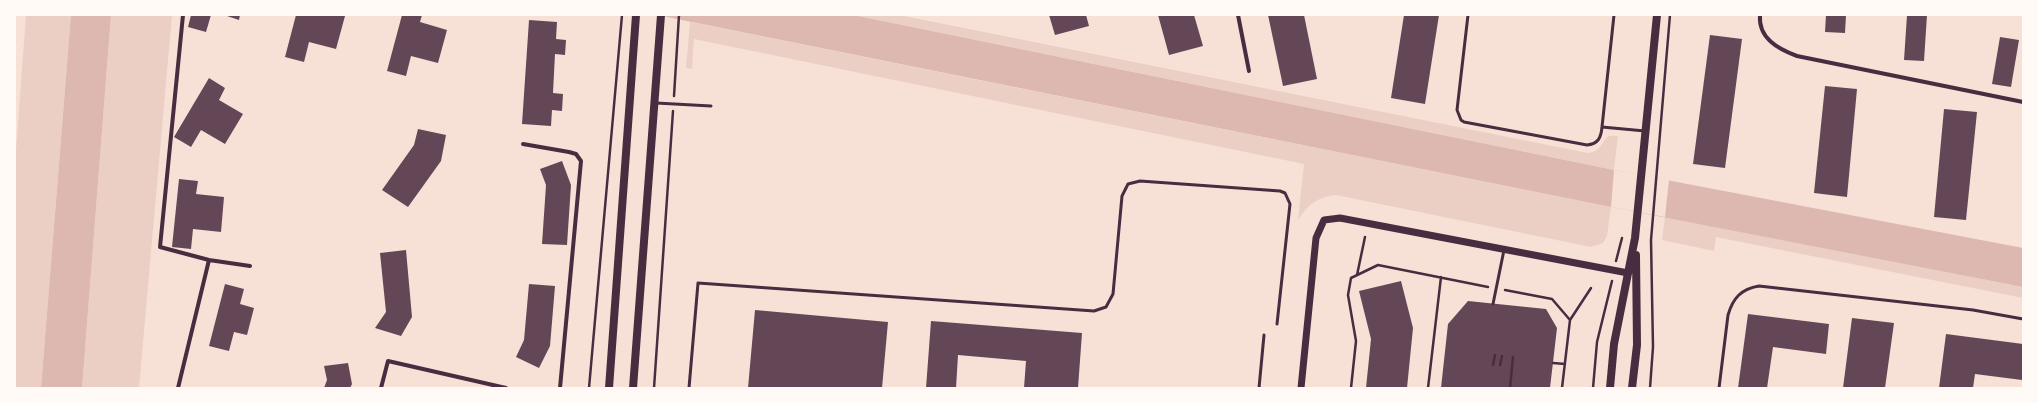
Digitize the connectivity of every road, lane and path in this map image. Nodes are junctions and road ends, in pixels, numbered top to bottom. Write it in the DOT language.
graph roads {
  1 [pos="183,15"];
  2 [pos="622,15"];
  3 [pos="636,15"];
  4 [pos="661,15"];
  5 [pos="679,15"];
  6 [pos="1238,15"];
  7 [pos="1468,15"];
  8 [pos="1614,15"];
  9 [pos="1658,15"];
  10 [pos="1670,15"];
  11 [pos="1760,15"];
  12 [pos="1249,71"];
  13 [pos="2023,102"];
  14 [pos="654,103"];
  15 [pos="673,104"];
  16 [pos="711,106"];
  17 [pos="1602,127"];
  18 [pos="1646,132"];
  19 [pos="523,144"];
  20 [pos="1623,233"];
  21 [pos="1365,237"];
  22 [pos="1635,238"];
  23 [pos="1504,250"];
  24 [pos="209,260"];
  25 [pos="250,266"];
  26 [pos="1614,270"];
  27 [pos="1628,273"];
  28 [pos="1357,275"];
  29 [pos="1441,277"];
  30 [pos="1496,288"];
  31 [pos="1591,288"];
  32 [pos="1494,304"];
  33 [pos="2023,319"];
  34 [pos="1570,320"];
  35 [pos="1277,324"];
  36 [pos="1264,335"];
  37 [pos="1495,355"];
  38 [pos="1502,356"];
  39 [pos="1513,357"];
  40 [pos="1553,362"];
  41 [pos="1565,364"];
  42 [pos="1493,365"];
  43 [pos="1500,365"];
  44 [pos="178,388"];
  45 [pos="381,388"];
  46 [pos="506,388"];
  47 [pos="560,388"];
  48 [pos="589,388"];
  49 [pos="609,388"];
  50 [pos="633,388"];
  51 [pos="654,388"];
  52 [pos="688,388"];
  53 [pos="1259,388"];
  54 [pos="1301,388"];
  55 [pos="1351,388"];
  56 [pos="1428,388"];
  57 [pos="1510,388"];
  58 [pos="1562,388"];
  59 [pos="1593,388"];
  60 [pos="1610,388"];
  61 [pos="1632,388"];
  62 [pos="1650,388"];
  63 [pos="1719,388"];
  1 -- 24 [label="street"];
  2 -- 48 [label="path"];
  3 -- 49 [label="main road"];
  4 -- 14 [label="main road"];
  5 -- 15 [label="path"];
  6 -- 12 [label="street"];
  7 -- 17 [label="lane"];
  8 -- 17 [label="lane"];
  9 -- 18 [label="main road"];
  10 -- 62 [label="path"];
  11 -- 13 [label="street"];
  14 -- 15 [label="lane"];
  14 -- 50 [label="main road"];
  15 -- 16 [label="lane"];
  15 -- 51 [label="path"];
  17 -- 18 [label="lane"];
  18 -- 22 [label="main road"];
  19 -- 47 [label="street"];
  20 -- 26 [label="path"];
  21 -- 28 [label="path"];
  22 -- 27 [label="main road"];
  22 -- 61 [label="main road"];
  23 -- 26 [label="street"];
  23 -- 30 [label="lane"];
  23 -- 54 [label="street"];
  24 -- 25 [label="street"];
  24 -- 44 [label="street"];
  26 -- 27 [label="street"];
  26 -- 59 [label="path"];
  27 -- 60 [label="main road"];
  28 -- 29 [label="path"];
  28 -- 55 [label="path"];
  29 -- 30 [label="path"];
  29 -- 56 [label="path"];
  30 -- 32 [label="lane"];
  30 -- 34 [label="path"];
  31 -- 34 [label="path"];
  33 -- 63 [label="lane"];
  34 -- 41 [label="path"];
  35 -- 52 [label="lane"];
  36 -- 53 [label="lane"];
  37 -- 42 [label="path"];
  38 -- 43 [label="path"];
  39 -- 57 [label="path"];
  40 -- 41 [label="path"];
  41 -- 58 [label="path"];
  45 -- 46 [label="street"];
}
